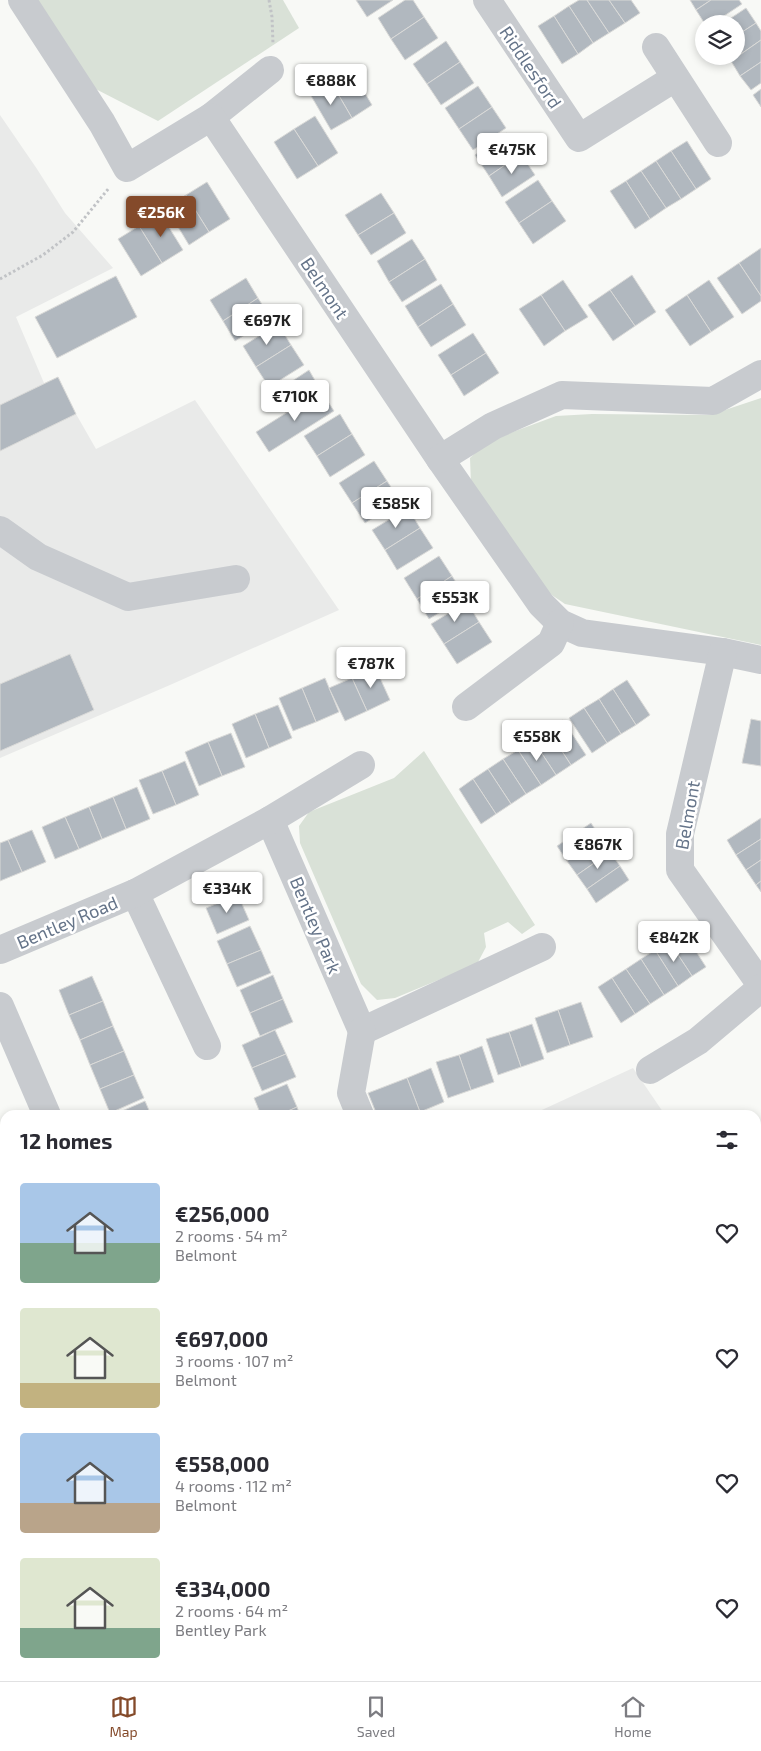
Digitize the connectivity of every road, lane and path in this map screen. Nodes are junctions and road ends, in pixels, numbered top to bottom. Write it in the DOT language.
graph roads {
  1 [pos="22,0"];
  2 [pos="269,0"];
  3 [pos="487,0"];
  4 [pos="656,47"];
  5 [pos="270,70"];
  6 [pos="675,78"];
  7 [pos="211,117"];
  8 [pos="718,143"];
  9 [pos="127,168"];
  10 [pos="0,279"];
  11 [pos="761,374"];
  12 [pos="440,458"];
  13 [pos="0,530"];
  14 [pos="236,579"];
  15 [pos="560,623"];
  16 [pos="723,652"];
  17 [pos="761,660"];
  18 [pos="466,707"];
  19 [pos="361,765"];
  20 [pos="270,820"];
  21 [pos="135,893"];
  22 [pos="542,947"];
  23 [pos="0,950"];
  24 [pos="761,987"];
  25 [pos="0,1006"];
  26 [pos="362,1031"];
  27 [pos="207,1046"];
  28 [pos="650,1070"];
  29 [pos="45,1110"];
  30 [pos="358,1110"];
  1 -- 9 [label="street"];
  2 -- 5 [label="path"];
  3 -- 6 [label="street, Riddlesford"];
  4 -- 6 [label="street"];
  5 -- 7 [label="street"];
  6 -- 8 [label="street"];
  7 -- 9 [label="street"];
  7 -- 12 [label="street, Belmont"];
  9 -- 10 [label="path"];
  11 -- 12 [label="street"];
  12 -- 15 [label="street, Belmont"];
  13 -- 14 [label="street"];
  15 -- 16 [label="street, Belmont"];
  15 -- 18 [label="street"];
  16 -- 17 [label="street, Belmont"];
  16 -- 24 [label="street, Belmont"];
  19 -- 20 [label="street"];
  20 -- 21 [label="street"];
  20 -- 26 [label="street, Bentley Park"];
  21 -- 23 [label="street, Bentley Road"];
  21 -- 27 [label="street"];
  22 -- 26 [label="street"];
  24 -- 28 [label="street, Belmont"];
  25 -- 29 [label="street"];
  26 -- 30 [label="street"];
}
